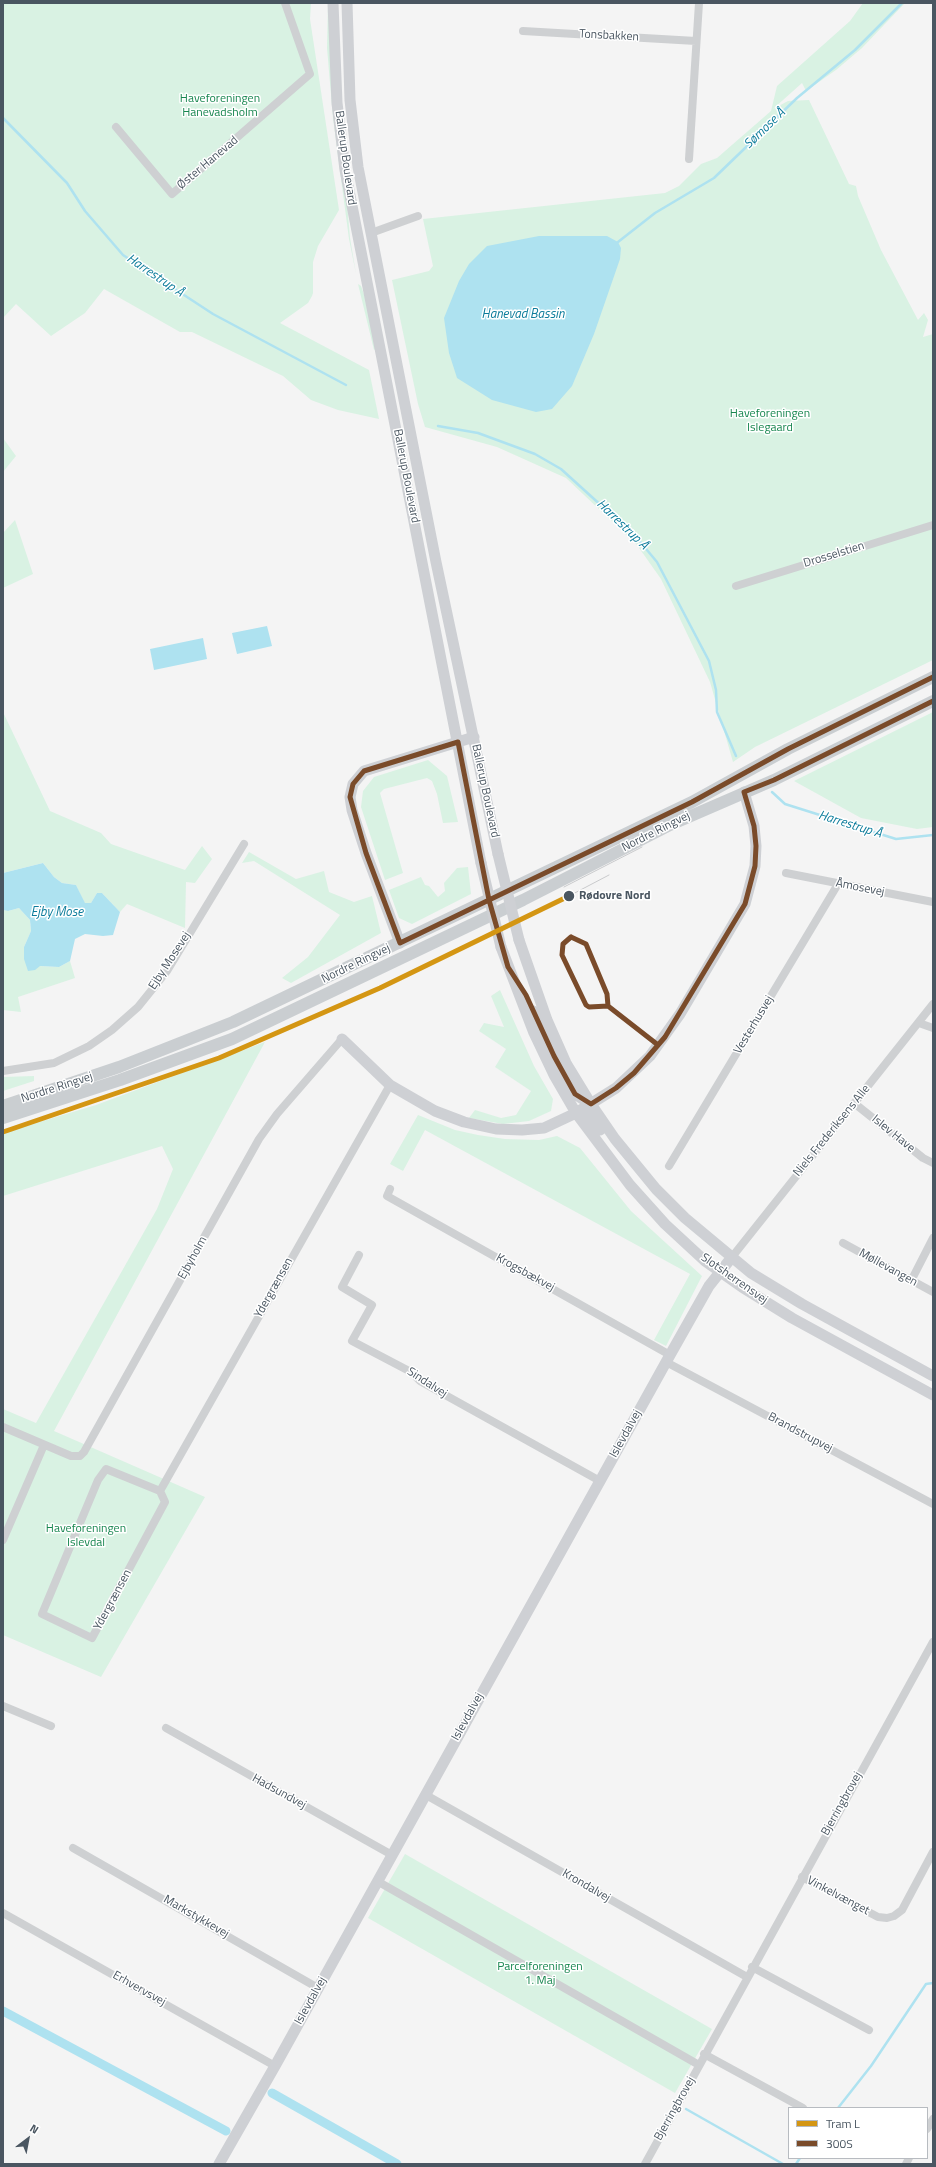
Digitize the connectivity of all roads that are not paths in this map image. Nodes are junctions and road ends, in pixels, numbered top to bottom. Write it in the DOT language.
graph roads {
  1 [pos="285,3"];
  2 [pos="333,3"];
  3 [pos="347,3"];
  4 [pos="699,3"];
  5 [pos="523,31"];
  6 [pos="696,42"];
  7 [pos="116,127"];
  8 [pos="690,159"];
  9 [pos="418,216"];
  10 [pos="371,233"];
  11 [pos="933,525"];
  12 [pos="736,586"];
  13 [pos="933,678"];
  14 [pos="933,701"];
  15 [pos="474,737"];
  16 [pos="458,742"];
  17 [pos="744,792"];
  18 [pos="244,844"];
  19 [pos="786,874"];
  20 [pos="838,884"];
  21 [pos="933,902"];
  22 [pos="519,940"];
  23 [pos="400,943"];
  24 [pos="501,947"];
  25 [pos="508,967"];
  26 [pos="933,1004"];
  27 [pos="919,1023"];
  28 [pos="933,1028"];
  29 [pos="342,1039"];
  30 [pos="3,1072"];
  31 [pos="390,1085"];
  32 [pos="854,1103"];
  33 [pos="591,1104"];
  34 [pos="3,1106"];
  35 [pos="576,1113"];
  36 [pos="3,1118"];
  37 [pos="933,1164"];
  38 [pos="669,1166"];
  39 [pos="390,1189"];
  40 [pos="660,1193"];
  41 [pos="933,1238"];
  42 [pos="843,1243"];
  43 [pos="359,1256"];
  44 [pos="732,1257"];
  45 [pos="720,1272"];
  46 [pos="911,1281"];
  47 [pos="933,1292"];
  48 [pos="668,1358"];
  49 [pos="933,1376"];
  50 [pos="933,1395"];
  51 [pos="3,1427"];
  52 [pos="44,1445"];
  53 [pos="600,1481"];
  54 [pos="160,1491"];
  55 [pos="933,1504"];
  56 [pos="3,1540"];
  57 [pos="933,1642"];
  58 [pos="3,1706"];
  59 [pos="51,1726"];
  60 [pos="166,1728"];
  61 [pos="426,1795"];
  62 [pos="73,1848"];
  63 [pos="933,1852"];
  64 [pos="392,1855"];
  65 [pos="802,1876"];
  66 [pos="377,1881"];
  67 [pos="3,1913"];
  68 [pos="752,1967"];
  69 [pos="747,1978"];
  70 [pos="318,1988"];
  71 [pos="868,2030"];
  72 [pos="704,2054"];
  73 [pos="699,2065"];
  74 [pos="275,2066"];
  75 [pos="802,2107"];
  76 [pos="219,2164"];
  77 [pos="645,2164"];
  1 -- 7 [label="street, Øster Hanevad"];
  2 -- 16 [label="street, Ballerup Boulevard"];
  3 -- 10 [label="street, Ballerup Boulevard"];
  4 -- 6 [label="street"];
  5 -- 6 [label="street, Tonsbakken"];
  6 -- 8 [label="street"];
  9 -- 10 [label="street"];
  10 -- 15 [label="street, Ballerup Boulevard"];
  11 -- 12 [label="street, Drosselstien"];
  13 -- 23 [label="main road, Nordre Ringvej"];
  14 -- 17 [label="main road, Nordre Ringvej"];
  15 -- 16 [label="street"];
  15 -- 22 [label="street, Ballerup Boulevard, bridge"];
  16 -- 23 [label="street"];
  16 -- 24 [label="street, Ballerup Boulevard, bridge"];
  17 -- 33 [label="street"];
  17 -- 36 [label="main road, Nordre Ringvej"];
  18 -- 30 [label="street, Ejby Mosevej"];
  19 -- 20 [label="street, Åmosevej"];
  20 -- 21 [label="street, Åmosevej"];
  20 -- 38 [label="street, Vesterhusvej"];
  22 -- 33 [label="street, Slotsherrensvej"];
  23 -- 34 [label="main road, Nordre Ringvej"];
  24 -- 25 [label="street, Slotsherrensvej"];
  25 -- 33 [label="street, Slotsherrensvej"];
  25 -- 35 [label="street, Slotsherrensvej"];
  26 -- 27 [label="street, Niels Frederiksens Alle"];
  27 -- 28 [label="street"];
  27 -- 32 [label="street, Niels Frederiksens Alle"];
  29 -- 31 [label="street"];
  29 -- 52 [label="street, Ejbyholm"];
  31 -- 35 [label="street"];
  31 -- 54 [label="street, Ydergrænsen"];
  32 -- 37 [label="street, Islev Have"];
  32 -- 44 [label="street, Niels Frederiksens Alle"];
  33 -- 35 [label="street"];
  33 -- 40 [label="street, Slotsherrensvej"];
  35 -- 40 [label="street, Slotsherrensvej"];
  35 -- 45 [label="street, Slotsherrensvej"];
  39 -- 48 [label="street, Krogsbækvej"];
  40 -- 44 [label="street, Slotsherrensvej"];
  41 -- 46 [label="street"];
  42 -- 46 [label="street, Møllevangen"];
  43 -- 53 [label="street, Sindalvej"];
  44 -- 45 [label="street, Islevdalvej"];
  44 -- 49 [label="street, Slotsherrensvej"];
  45 -- 48 [label="street, Islevdalvej"];
  45 -- 50 [label="street, Slotsherrensvej"];
  46 -- 47 [label="street, Møllevangen"];
  48 -- 53 [label="street, Islevdalvej"];
  48 -- 55 [label="street, Brandstrupvej"];
  51 -- 52 [label="street, Ejbyholm"];
  52 -- 56 [label="street"];
  53 -- 61 [label="street, Islevdalvej"];
  54 -- 54 [label="street, Ydergrænsen"];
  57 -- 65 [label="street, Bjerringbrovej"];
  58 -- 59 [label="street"];
  60 -- 64 [label="street, Hadsundvej"];
  61 -- 64 [label="street, Islevdalvej"];
  61 -- 69 [label="street, Krondalvej"];
  62 -- 70 [label="street, Markstykkevej"];
  63 -- 65 [label="street, Vinkelvænget"];
  64 -- 66 [label="street, Islevdalvej"];
  65 -- 68 [label="street, Bjerringbrovej"];
  66 -- 70 [label="street, Islevdalvej"];
  66 -- 73 [label="street"];
  67 -- 74 [label="street, Erhvervsvej"];
  68 -- 69 [label="street, Bjerringbrovej"];
  68 -- 71 [label="street"];
  69 -- 72 [label="street, Bjerringbrovej"];
  70 -- 74 [label="street, Islevdalvej"];
  72 -- 73 [label="street, Bjerringbrovej"];
  72 -- 75 [label="street"];
  73 -- 77 [label="street, Bjerringbrovej"];
  74 -- 76 [label="street, Islevdalvej"];
}
